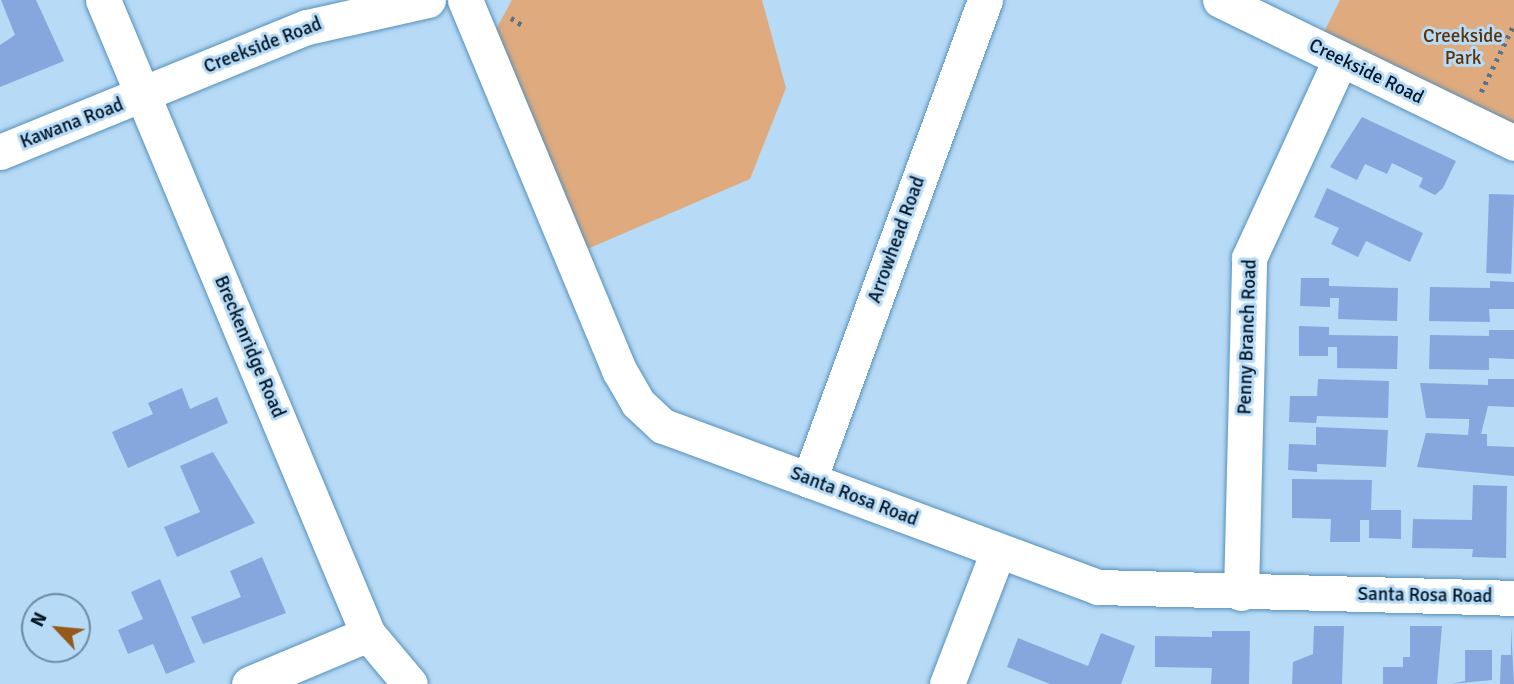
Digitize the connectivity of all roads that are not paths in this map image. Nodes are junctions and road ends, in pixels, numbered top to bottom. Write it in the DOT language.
graph roads {
  1 [pos="103,0"];
  2 [pos="428,0"];
  3 [pos="465,0"];
  4 [pos="985,0"];
  5 [pos="1220,0"];
  6 [pos="1340,60"];
  7 [pos="144,96"];
  8 [pos="1514,143"];
  9 [pos="0,152"];
  10 [pos="809,480"];
  11 [pos="998,551"];
  12 [pos="1241,593"];
  13 [pos="1514,598"];
  14 [pos="369,634"];
  15 [pos="249,684"];
  16 [pos="410,684"];
  17 [pos="947,684"];
  1 -- 7 [label="street, Breckenridge Road"];
  2 -- 7 [label="street, Creekside Road"];
  3 -- 10 [label="street, Santa Rosa Road"];
  4 -- 10 [label="street, Arrowhead Road"];
  5 -- 6 [label="street, Creekside Road"];
  6 -- 8 [label="street, Creekside Road"];
  6 -- 12 [label="street, Penny Branch Road"];
  7 -- 9 [label="street, Kawana Road"];
  7 -- 14 [label="street, Breckenridge Road"];
  10 -- 11 [label="street, Santa Rosa Road"];
  11 -- 12 [label="street, Santa Rosa Road"];
  11 -- 17 [label="street"];
  12 -- 13 [label="street, Santa Rosa Road"];
  14 -- 15 [label="street"];
  14 -- 16 [label="street, Breckenridge Road"];
}
